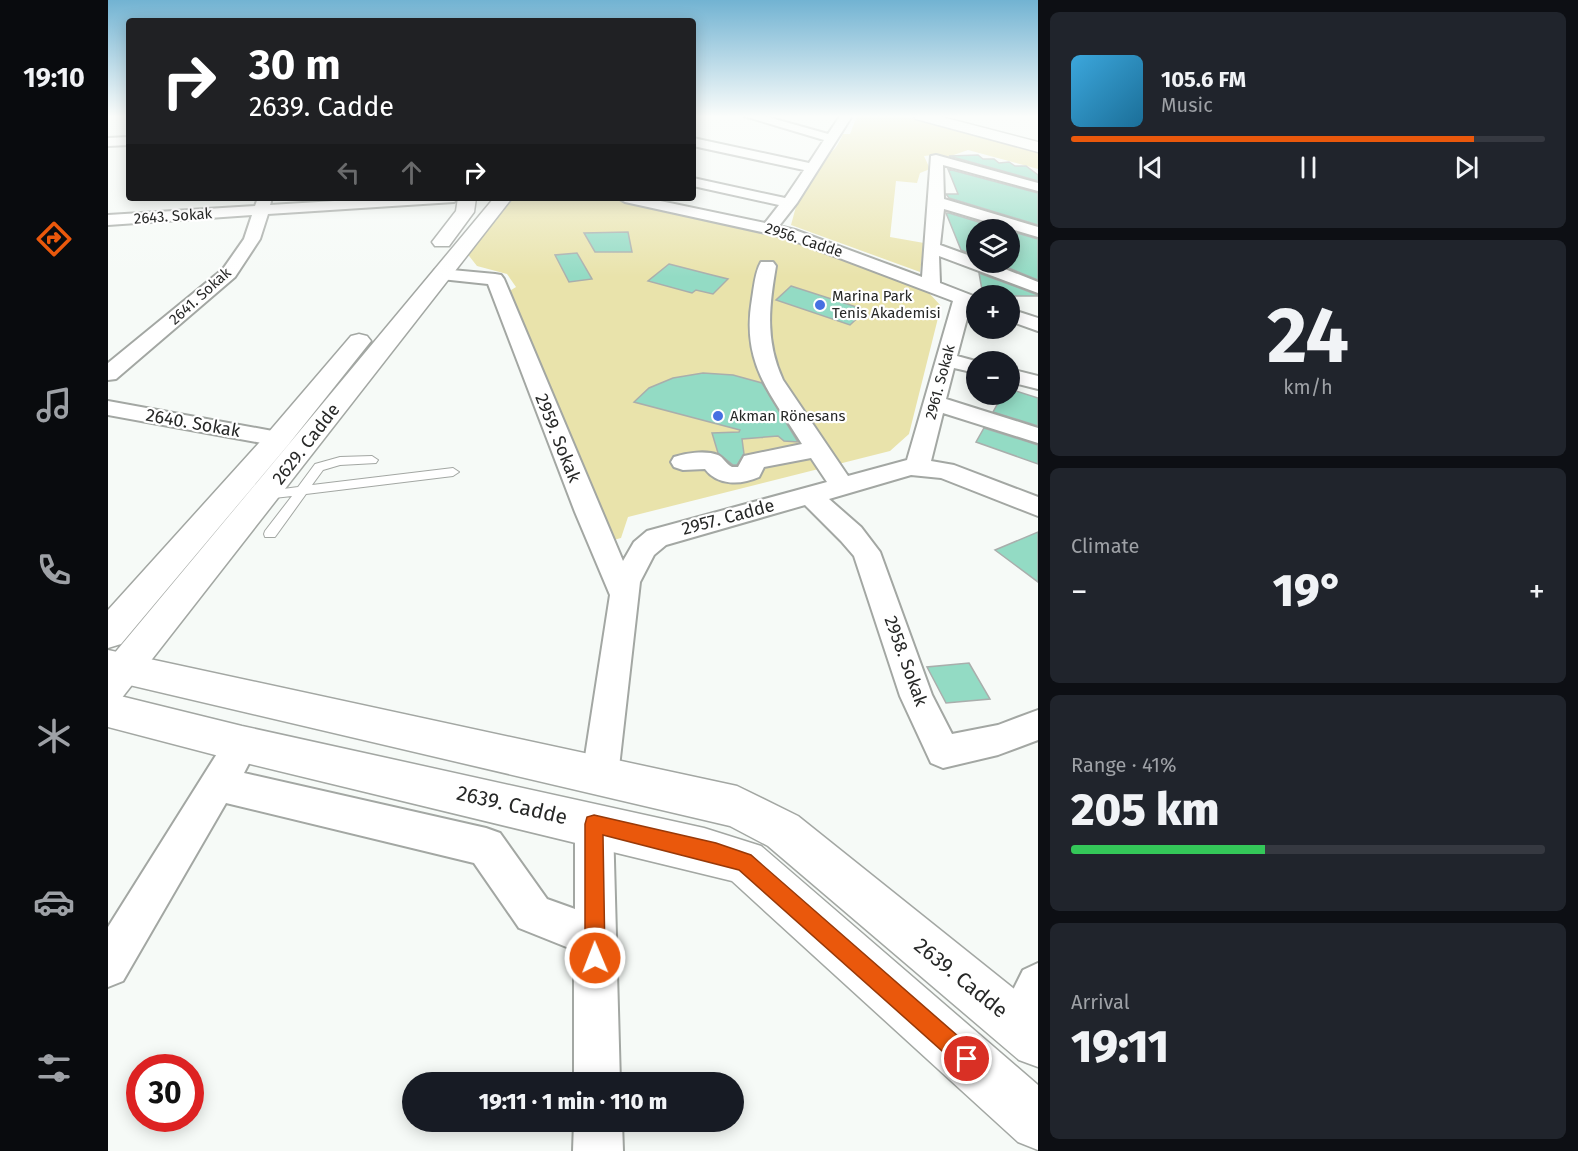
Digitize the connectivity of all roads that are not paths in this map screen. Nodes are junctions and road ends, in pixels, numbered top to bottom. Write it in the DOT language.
graph roads {
  1 [pos="808,170"];
  2 [pos="936,170"];
  3 [pos="975,170"];
  4 [pos="696,183"];
  5 [pos="1038,187"];
  6 [pos="359,201"];
  7 [pos="467,201"];
  8 [pos="501,201"];
  9 [pos="639,201"];
  10 [pos="789,202"];
  11 [pos="937,202"];
  12 [pos="264,204"];
  13 [pos="108,220"];
  14 [pos="776,230"];
  15 [pos="1038,232"];
  16 [pos="931,247"];
  17 [pos="767,266"];
  18 [pos="441,274"];
  19 [pos="931,285"];
  20 [pos="1038,288"];
  21 [pos="966,298"];
  22 [pos="966,310"];
  23 [pos="1020,319"];
  24 [pos="1038,326"];
  25 [pos="947,360"];
  26 [pos="966,365"];
  27 [pos="108,374"];
  28 [pos="1020,378"];
  29 [pos="1038,383"];
  30 [pos="935,403"];
  31 [pos="108,408"];
  32 [pos="1038,436"];
  33 [pos="278,439"];
  34 [pos="817,449"];
  35 [pos="372,460"];
  36 [pos="683,462"];
  37 [pos="917,467"];
  38 [pos="453,472"];
  39 [pos="732,475"];
  40 [pos="842,486"];
  41 [pos="301,491"];
  42 [pos="266,495"];
  43 [pos="809,495"];
  44 [pos="1038,507"];
  45 [pos="754,510"];
  46 [pos="270,534"];
  47 [pos="624,595"];
  48 [pos="112,664"];
  49 [pos="108,710"];
  50 [pos="1038,725"];
  51 [pos="242,744"];
  52 [pos="600,776"];
  53 [pos="218,784"];
  54 [pos="594,824"];
  55 [pos="595,937"];
  56 [pos="108,966"];
  57 [pos="1038,985"];
  58 [pos="1028,1033"];
  59 [pos="597,1072"];
  60 [pos="1038,1122"];
  61 [pos="598,1132"];
  62 [pos="598,1151"];
  1 -- 10 [label="street"];
  2 -- 11 [label="street"];
  3 -- 5 [label="street"];
  4 -- 10 [label="street"];
  6 -- 12 [label="street, 2643. Sokak"];
  7 -- 33 [label="main road, 2629. Cadde"];
  8 -- 18 [label="main road, 2629. Cadde"];
  9 -- 14 [label="street, 2956. Cadde"];
  10 -- 14 [label="street"];
  11 -- 15 [label="street"];
  11 -- 16 [label="street"];
  12 -- 13 [label="street, 2643. Sokak"];
  12 -- 27 [label="street, 2641. Sokak"];
  14 -- 19 [label="street, 2956. Cadde"];
  16 -- 19 [label="street"];
  16 -- 20 [label="street"];
  17 -- 34 [label="street"];
  18 -- 42 [label="main road, 2629. Cadde"];
  18 -- 47 [label="street, 2959. Sokak"];
  19 -- 21 [label="street, 2956. Cadde"];
  22 -- 25 [label="street, 2961. Sokak"];
  23 -- 24 [label="street"];
  25 -- 26 [label="street"];
  25 -- 30 [label="street, 2961. Sokak"];
  28 -- 29 [label="street"];
  30 -- 32 [label="street"];
  30 -- 37 [label="street, 2961. Sokak"];
  31 -- 33 [label="street, 2640. Sokak"];
  33 -- 48 [label="main road, 2629. Cadde"];
  34 -- 39 [label="street"];
  34 -- 40 [label="street"];
  35 -- 41 [label="lane"];
  36 -- 39 [label="street"];
  37 -- 40 [label="street, 2957. Cadde"];
  37 -- 44 [label="street, 2957. Cadde"];
  38 -- 41 [label="lane"];
  39 -- 45 [label="street"];
  40 -- 43 [label="street, 2957. Cadde"];
  41 -- 42 [label="lane"];
  41 -- 46 [label="lane"];
  42 -- 48 [label="main road, 2629. Cadde"];
  43 -- 45 [label="street, 2957. Cadde"];
  43 -- 50 [label="street, 2958. Sokak"];
  45 -- 47 [label="street, 2957. Cadde"];
  47 -- 52 [label="street, 2957. Cadde"];
  48 -- 52 [label="main road, 2639. Cadde"];
  49 -- 51 [label="main road, 2639. Cadde"];
  51 -- 53 [label="street"];
  51 -- 54 [label="main road, 2639. Cadde"];
  52 -- 54 [label="main road"];
  52 -- 58 [label="main road, 2639. Cadde"];
  53 -- 55 [label="street"];
  53 -- 56 [label="street"];
  54 -- 55 [label="street"];
  54 -- 60 [label="main road, 2639. Cadde"];
  55 -- 59 [label="street"];
  57 -- 58 [label="street"];
  61 -- 62 [label="street"];
}
